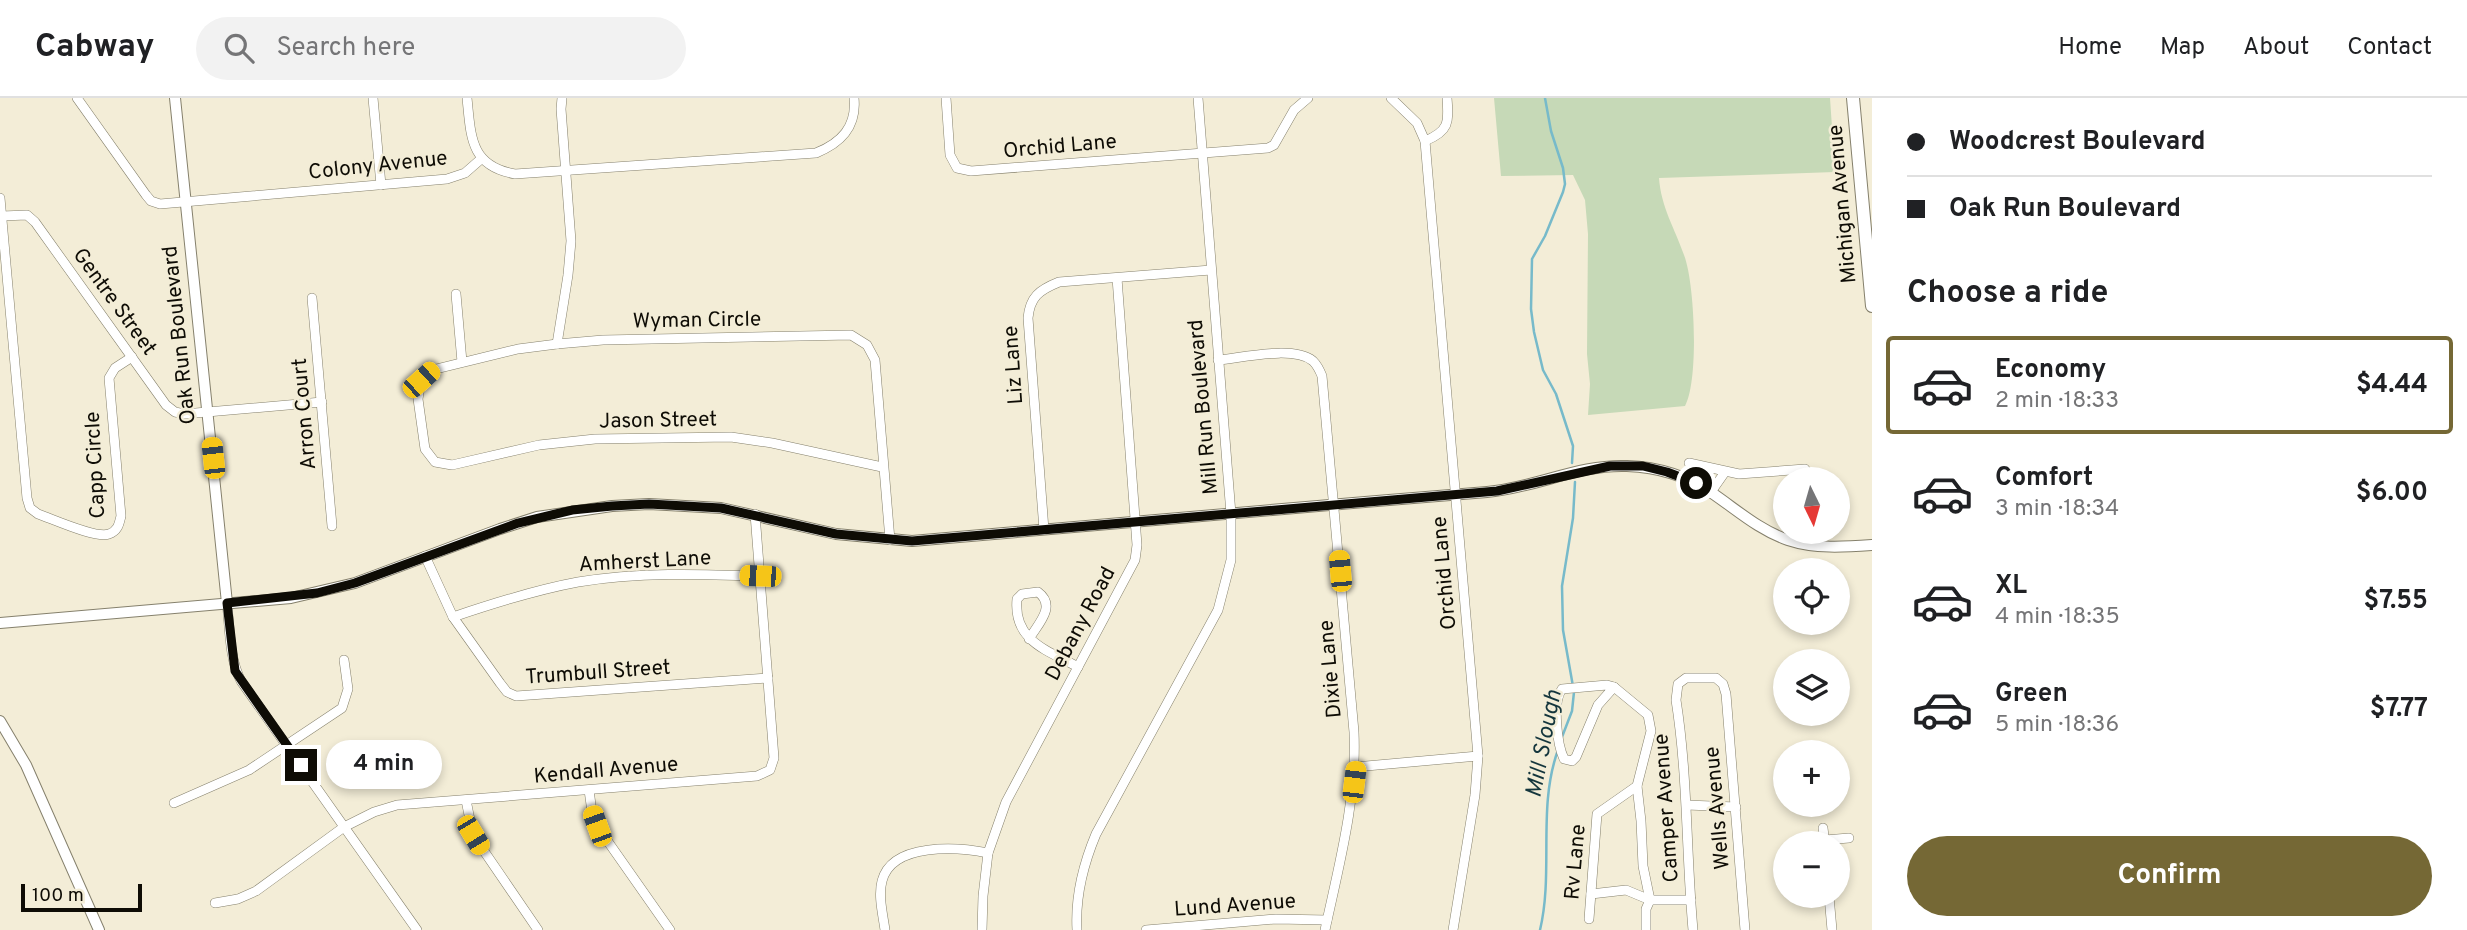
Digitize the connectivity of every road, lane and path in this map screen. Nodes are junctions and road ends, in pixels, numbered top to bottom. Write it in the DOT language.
graph roads {
  1 [pos="77,98"];
  2 [pos="175,98"];
  3 [pos="373,98"];
  4 [pos="467,98"];
  5 [pos="562,98"];
  6 [pos="854,98"];
  7 [pos="946,98"];
  8 [pos="1198,98"];
  9 [pos="1293,98"];
  10 [pos="1308,98"];
  11 [pos="1391,98"];
  12 [pos="1447,98"];
  13 [pos="1853,98"];
  14 [pos="1294,110"];
  15 [pos="1425,141"];
  16 [pos="1202,153"];
  17 [pos="481,159"];
  18 [pos="566,171"];
  19 [pos="381,185"];
  20 [pos="0,198"];
  21 [pos="184,203"];
  22 [pos="2,216"];
  23 [pos="1211,270"];
  24 [pos="1117,278"];
  25 [pos="456,294"];
  26 [pos="312,298"];
  27 [pos="1872,306"];
  28 [pos="557,344"];
  29 [pos="132,357"];
  30 [pos="1218,360"];
  31 [pos="462,362"];
  32 [pos="322,402"];
  33 [pos="208,412"];
  34 [pos="435,463"];
  35 [pos="1689,463"];
  36 [pos="882,467"];
  37 [pos="1725,472"];
  38 [pos="1773,473"];
  39 [pos="1711,492"];
  40 [pos="1456,495"];
  41 [pos="1335,505"];
  42 [pos="755,514"];
  43 [pos="1231,514"];
  44 [pos="1135,522"];
  45 [pos="332,526"];
  46 [pos="1044,530"];
  47 [pos="890,541"];
  48 [pos="1872,545"];
  49 [pos="425,556"];
  50 [pos="760,576"];
  51 [pos="227,603"];
  52 [pos="453,617"];
  53 [pos="0,623"];
  54 [pos="1029,639"];
  55 [pos="344,660"];
  56 [pos="1078,667"];
  57 [pos="768,678"];
  58 [pos="1678,684"];
  59 [pos="1614,687"];
  60 [pos="0,721"];
  61 [pos="287,746"];
  62 [pos="1478,756"];
  63 [pos="1355,767"];
  64 [pos="1637,786"];
  65 [pos="589,790"];
  66 [pos="466,800"];
  67 [pos="174,803"];
  68 [pos="1687,805"];
  69 [pos="1736,807"];
  70 [pos="344,827"];
  71 [pos="1823,828"];
  72 [pos="1823,831"];
  73 [pos="988,853"];
  74 [pos="1591,894"];
  75 [pos="1691,900"];
  76 [pos="1650,901"];
  77 [pos="215,903"];
  78 [pos="1830,908"];
  79 [pos="1588,919"];
  80 [pos="1327,920"];
  81 [pos="99,930"];
  82 [pos="417,930"];
  83 [pos="538,930"];
  84 [pos="670,930"];
  85 [pos="885,930"];
  86 [pos="982,930"];
  87 [pos="1077,930"];
  88 [pos="1146,930"];
  89 [pos="1325,930"];
  90 [pos="1453,930"];
  91 [pos="1646,930"];
  92 [pos="1693,930"];
  93 [pos="1745,930"];
  94 [pos="1832,930"];
  1 -- 21 [label="street, Colony Avenue"];
  2 -- 21 [label="street, Oak Run Boulevard"];
  3 -- 19 [label="street"];
  4 -- 17 [label="street"];
  5 -- 18 [label="street"];
  6 -- 18 [label="street"];
  7 -- 16 [label="street, Orchid Lane"];
  8 -- 16 [label="street, Mill Run Boulevard"];
  9 -- 14 [label="street"];
  10 -- 14 [label="street, Orchid Lane"];
  11 -- 15 [label="street"];
  12 -- 15 [label="street"];
  13 -- 27 [label="main road, Michigan Avenue"];
  14 -- 16 [label="street, Orchid Lane"];
  15 -- 40 [label="street, Orchid Lane"];
  16 -- 23 [label="street, Mill Run Boulevard"];
  17 -- 18 [label="street"];
  17 -- 19 [label="street, Colony Avenue"];
  18 -- 28 [label="street"];
  19 -- 21 [label="street, Colony Avenue"];
  20 -- 22 [label="street"];
  21 -- 33 [label="street, Oak Run Boulevard"];
  22 -- 29 [label="street, Gentre Street"];
  22 -- 29 [label="street, Capp Circle"];
  23 -- 24 [label="street, Liz Lane"];
  23 -- 30 [label="street, Mill Run Boulevard"];
  24 -- 44 [label="street, Debany Road"];
  24 -- 46 [label="street, Liz Lane"];
  25 -- 31 [label="street"];
  26 -- 32 [label="street, Arron Court"];
  28 -- 31 [label="street, Wyman Circle"];
  28 -- 36 [label="street, Wyman Circle"];
  29 -- 33 [label="street, Gentre Street"];
  30 -- 41 [label="street, Dixie Lane"];
  30 -- 43 [label="street, Mill Run Boulevard"];
  31 -- 34 [label="street, Wyman Circle"];
  32 -- 33 [label="street, Gentre Street"];
  32 -- 45 [label="street, Arron Court"];
  33 -- 51 [label="street, Oak Run Boulevard"];
  34 -- 36 [label="street, Jason Street"];
  35 -- 37 [label="street"];
  36 -- 47 [label="street, Wyman Circle"];
  37 -- 38 [label="street"];
  37 -- 39 [label="street"];
  39 -- 40 [label="street"];
  39 -- 48 [label="street"];
  40 -- 41 [label="street"];
  40 -- 62 [label="street, Orchid Lane"];
  41 -- 43 [label="street"];
  41 -- 63 [label="street, Dixie Lane"];
  42 -- 47 [label="street"];
  42 -- 49 [label="street"];
  42 -- 50 [label="street, Kendall Avenue"];
  43 -- 44 [label="street"];
  43 -- 87 [label="street, Mill Run Boulevard"];
  44 -- 46 [label="street"];
  44 -- 56 [label="street, Debany Road"];
  46 -- 47 [label="street"];
  49 -- 51 [label="street"];
  49 -- 52 [label="street, Trumbull Street"];
  50 -- 52 [label="street, Amherst Lane"];
  50 -- 57 [label="street, Kendall Avenue"];
  51 -- 53 [label="street"];
  51 -- 61 [label="street, Oak Run Boulevard"];
  52 -- 57 [label="street, Trumbull Street"];
  54 -- 54 [label="street"];
  54 -- 56 [label="street"];
  55 -- 61 [label="street"];
  56 -- 73 [label="street, Debany Road"];
  57 -- 65 [label="street, Kendall Avenue"];
  58 -- 68 [label="street, Camper Avenue"];
  58 -- 69 [label="street, Wells Avenue"];
  59 -- 59 [label="street"];
  59 -- 64 [label="street"];
  60 -- 81 [label="street"];
  61 -- 67 [label="street"];
  61 -- 70 [label="street, Oak Run Boulevard"];
  62 -- 63 [label="street"];
  62 -- 90 [label="street, Orchid Lane"];
  63 -- 80 [label="street, Dixie Lane"];
  64 -- 74 [label="street, Rv Lane"];
  64 -- 76 [label="street"];
  65 -- 66 [label="street, Kendall Avenue"];
  65 -- 84 [label="street"];
  66 -- 70 [label="street, Kendall Avenue"];
  66 -- 83 [label="street"];
  68 -- 69 [label="street"];
  68 -- 75 [label="street, Camper Avenue"];
  69 -- 93 [label="street, Wells Avenue"];
  70 -- 77 [label="street, Kendall Avenue"];
  70 -- 82 [label="street, Oak Run Boulevard"];
  71 -- 72 [label="street"];
  73 -- 85 [label="street"];
  73 -- 86 [label="street, Debany Road"];
  74 -- 76 [label="street"];
  74 -- 79 [label="street, Rv Lane"];
  75 -- 76 [label="street"];
  75 -- 92 [label="street, Camper Avenue"];
  76 -- 91 [label="street"];
  78 -- 94 [label="street"];
  80 -- 88 [label="street, Lund Avenue"];
  80 -- 89 [label="street, Dixie Lane"];
}
